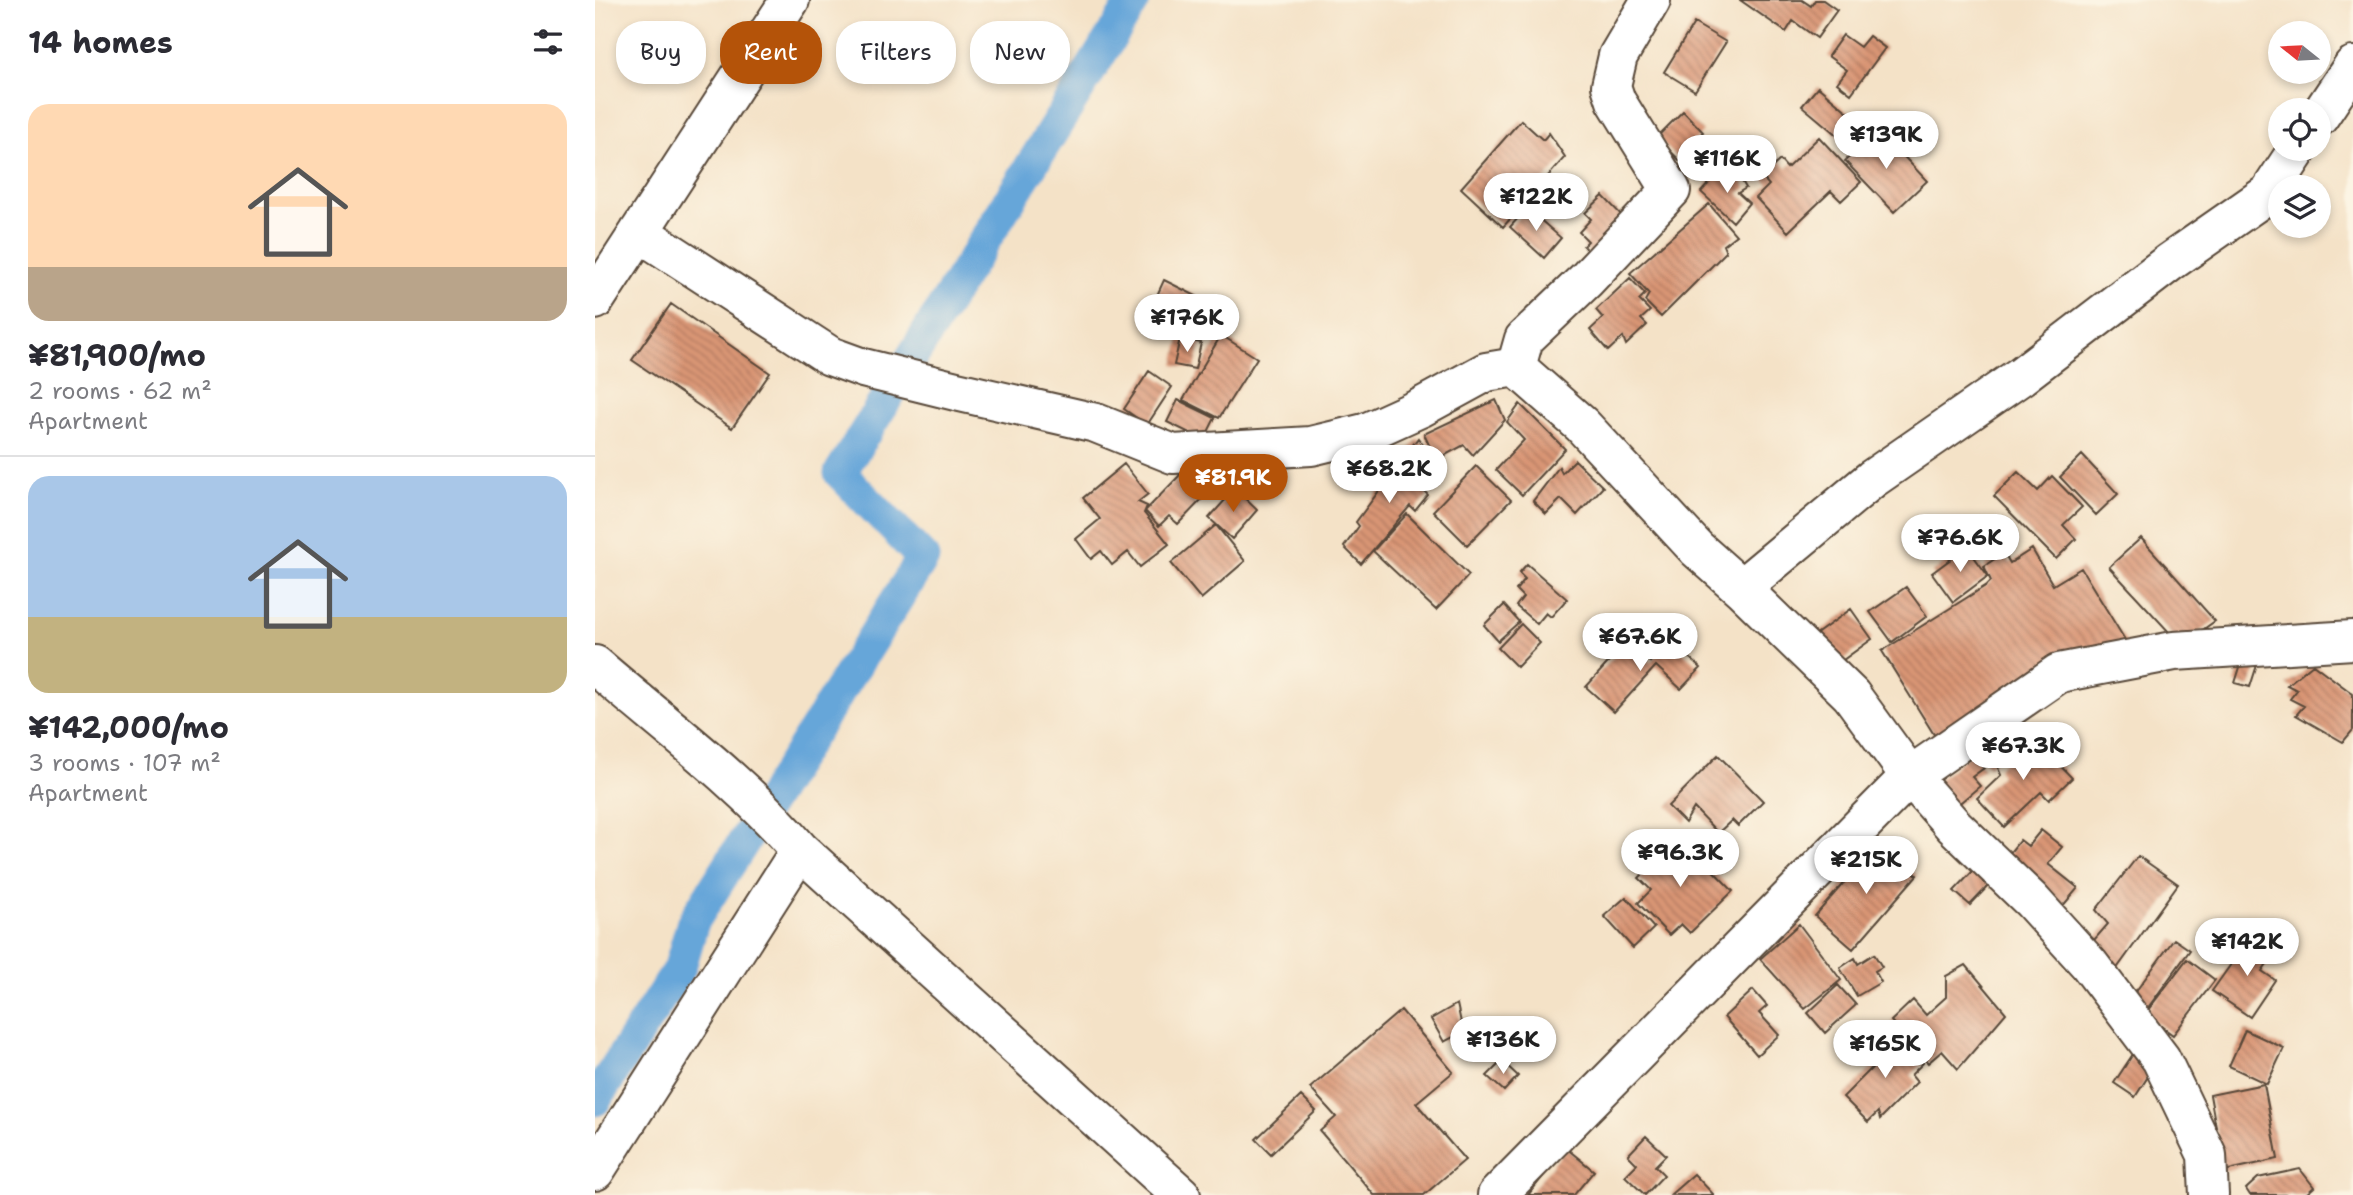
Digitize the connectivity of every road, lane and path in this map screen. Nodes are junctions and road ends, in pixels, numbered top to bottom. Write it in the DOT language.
graph roads {
  1 [pos="790,0"];
  2 [pos="1651,0"];
  3 [pos="2353,65"];
  4 [pos="2331,99"];
  5 [pos="2290,161"];
  6 [pos="639,232"];
  7 [pos="595,300"];
  8 [pos="1516,367"];
  9 [pos="1741,588"];
  10 [pos="2353,640"];
  11 [pos="595,665"];
  12 [pos="1910,776"];
  13 [pos="792,840"];
  14 [pos="595,1171"];
  15 [pos="1181,1195"];
  16 [pos="1497,1195"];
  17 [pos="2209,1195"];
  1 -- 6 [label="street"];
  2 -- 8 [label="street"];
  3 -- 4 [label="street"];
  5 -- 9 [label="street"];
  6 -- 7 [label="street"];
  6 -- 8 [label="street"];
  8 -- 9 [label="street"];
  9 -- 12 [label="street"];
  10 -- 12 [label="street"];
  11 -- 13 [label="street"];
  12 -- 16 [label="street"];
  12 -- 17 [label="street"];
  13 -- 14 [label="street"];
  13 -- 15 [label="street"];
}
